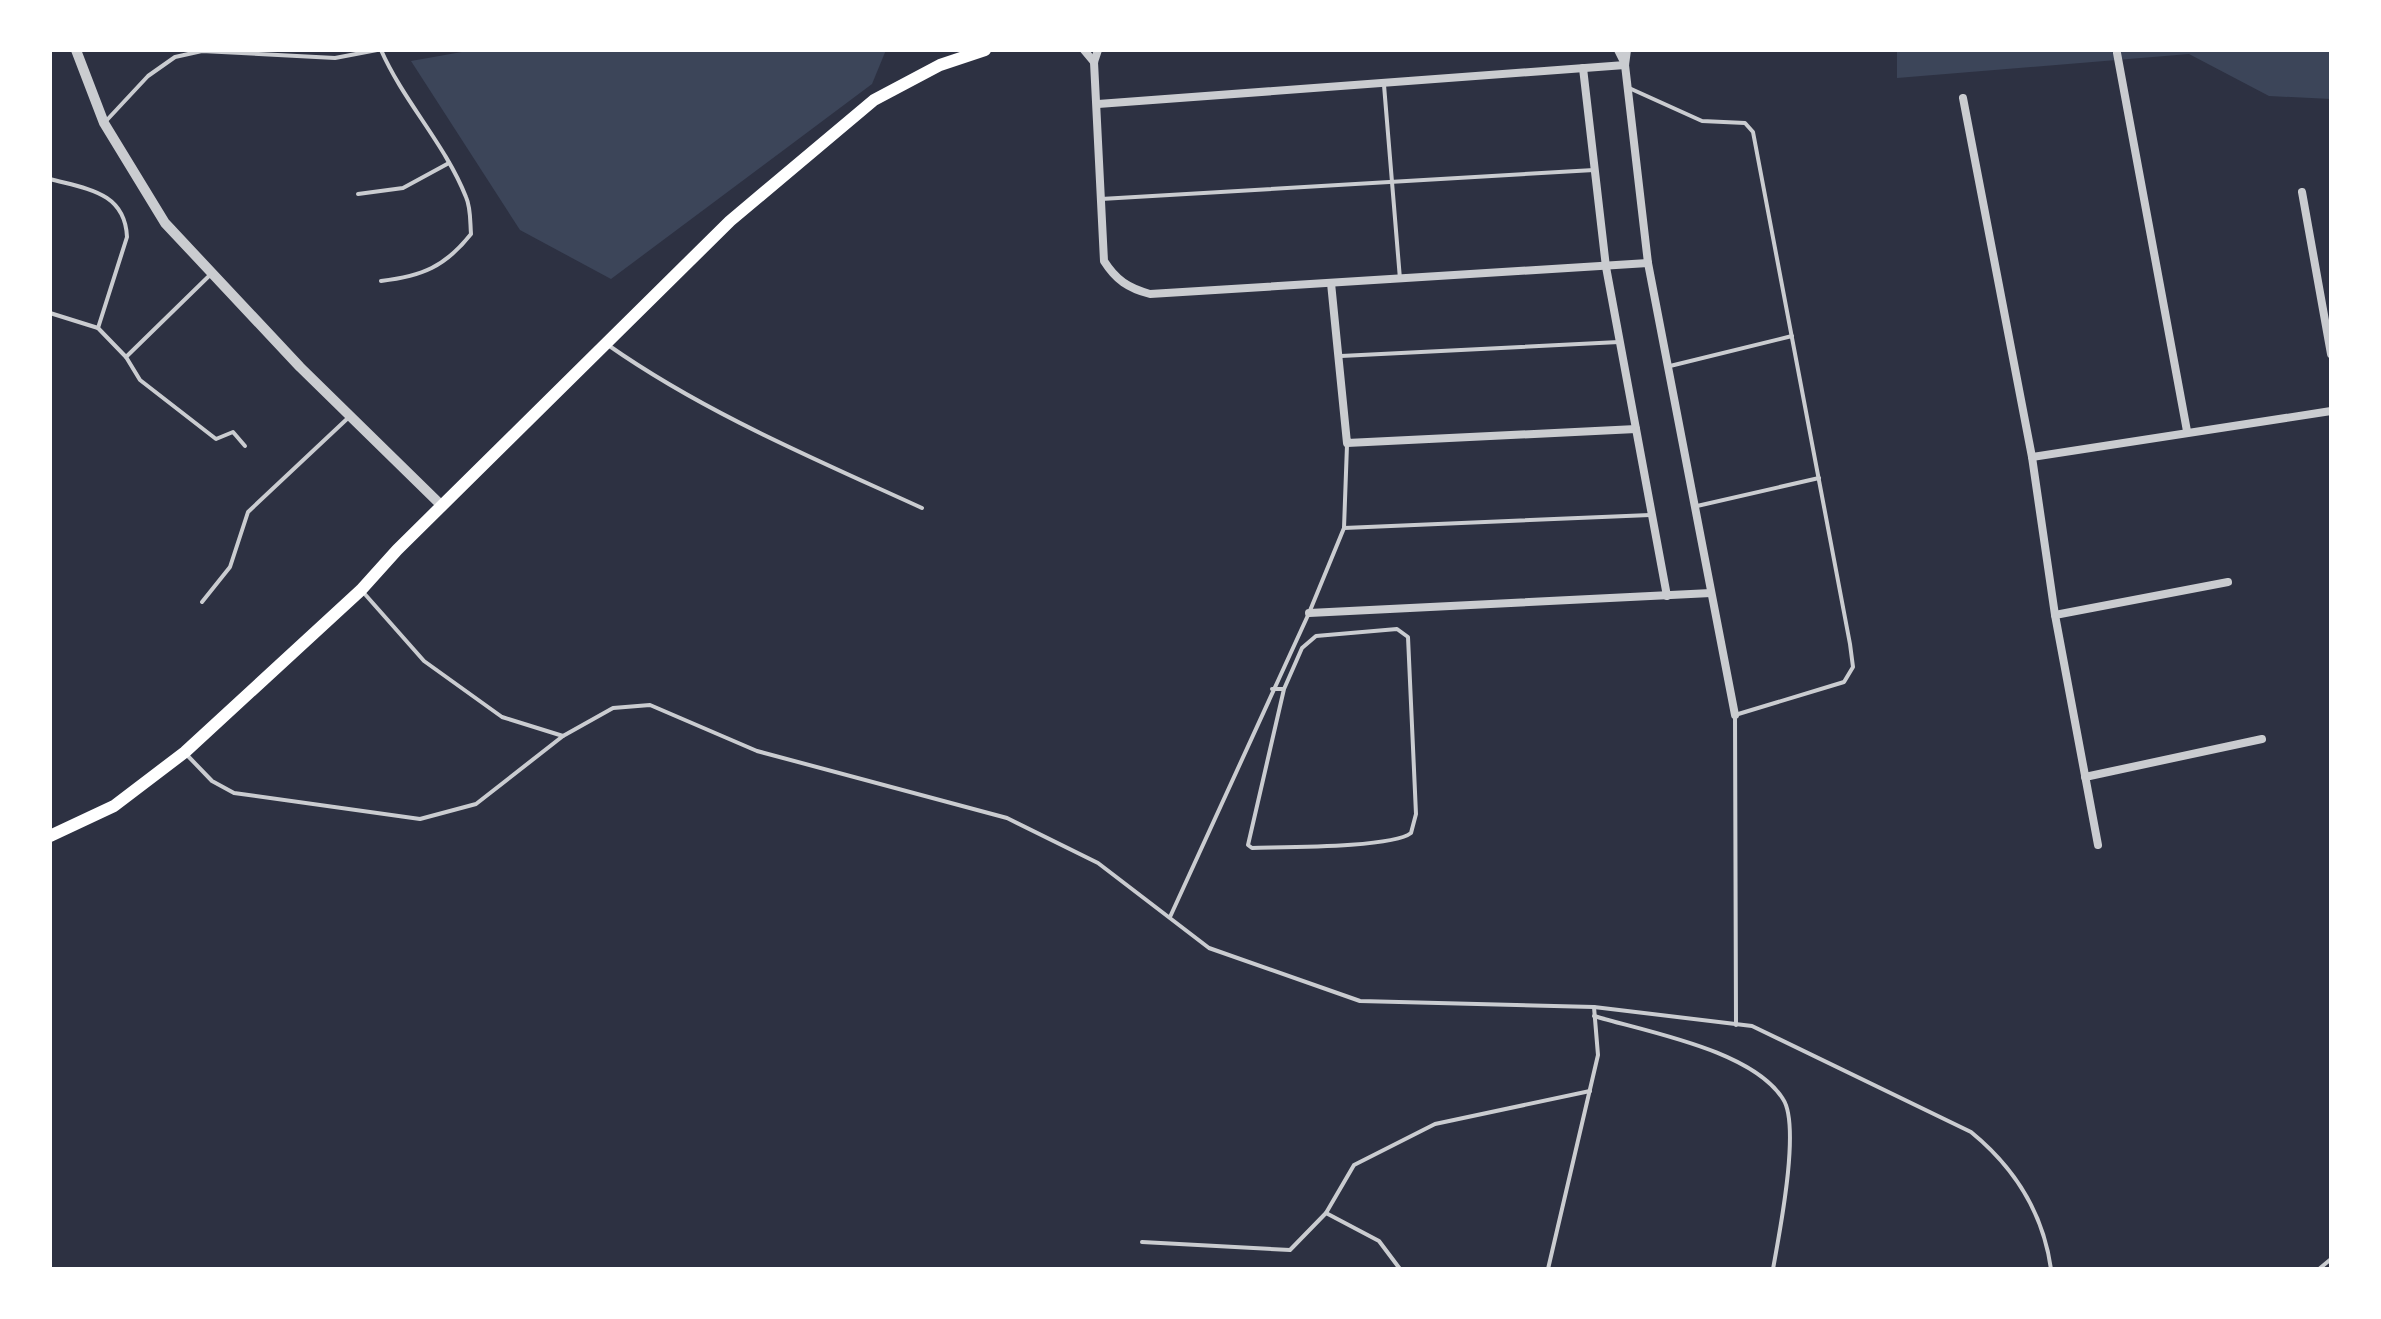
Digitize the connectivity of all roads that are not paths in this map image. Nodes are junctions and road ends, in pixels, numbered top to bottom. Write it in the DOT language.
graph roads {
  1 [pos="76,50"];
  2 [pos="379,50"];
  3 [pos="985,50"];
  4 [pos="1084,50"];
  5 [pos="1098,50"];
  6 [pos="1618,50"];
  7 [pos="1627,50"];
  8 [pos="2117,53"];
  9 [pos="1094,62"];
  10 [pos="1625,65"];
  11 [pos="1583,68"];
  12 [pos="1383,83"];
  13 [pos="1627,88"];
  14 [pos="1963,98"];
  15 [pos="1098,104"];
  16 [pos="104,123"];
  17 [pos="449,163"];
  18 [pos="1595,170"];
  19 [pos="50,179"];
  20 [pos="1392,184"];
  21 [pos="2302,192"];
  22 [pos="358,194"];
  23 [pos="1101,199"];
  24 [pos="1648,263"];
  25 [pos="1606,267"];
  26 [pos="212,274"];
  27 [pos="1400,279"];
  28 [pos="381,281"];
  29 [pos="1331,283"];
  30 [pos="50,313"];
  31 [pos="98,328"];
  32 [pos="1792,336"];
  33 [pos="1620,342"];
  34 [pos="606,344"];
  35 [pos="2331,354"];
  36 [pos="1338,356"];
  37 [pos="126,357"];
  38 [pos="1667,366"];
  39 [pos="2331,411"];
  40 [pos="350,416"];
  41 [pos="1636,429"];
  42 [pos="2187,431"];
  43 [pos="1347,443"];
  44 [pos="245,446"];
  45 [pos="2032,457"];
  46 [pos="1819,478"];
  47 [pos="441,505"];
  48 [pos="1694,507"];
  49 [pos="922,508"];
  50 [pos="1652,515"];
  51 [pos="1344,528"];
  52 [pos="2228,582"];
  53 [pos="361,590"];
  54 [pos="1711,593"];
  55 [pos="1667,596"];
  56 [pos="202,602"];
  57 [pos="1309,613"];
  58 [pos="2055,615"];
  59 [pos="1272,689"];
  60 [pos="1284,689"];
  61 [pos="1735,715"];
  62 [pos="563,736"];
  63 [pos="2262,739"];
  64 [pos="185,752"];
  65 [pos="2085,777"];
  66 [pos="50,836"];
  67 [pos="2098,845"];
  68 [pos="1170,917"];
  69 [pos="1594,1007"];
  70 [pos="1594,1016"];
  71 [pos="1736,1025"];
  72 [pos="1590,1091"];
  73 [pos="1326,1213"];
  74 [pos="1142,1242"];
  75 [pos="2331,1259"];
  76 [pos="1400,1269"];
  77 [pos="1548,1269"];
  78 [pos="1773,1269"];
  79 [pos="2051,1269"];
  80 [pos="2319,1269"];
  1 -- 16 [label="street"];
  2 -- 16 [label="lane"];
  2 -- 17 [label="lane"];
  3 -- 34 [label="main road"];
  4 -- 9 [label="street"];
  5 -- 9 [label="street"];
  6 -- 10 [label="street"];
  7 -- 10 [label="street"];
  8 -- 42 [label="street"];
  9 -- 15 [label="street"];
  10 -- 11 [label="street"];
  10 -- 13 [label="street"];
  11 -- 12 [label="street"];
  11 -- 18 [label="street"];
  12 -- 15 [label="street"];
  12 -- 20 [label="lane"];
  13 -- 24 [label="street"];
  13 -- 32 [label="lane"];
  14 -- 45 [label="street"];
  15 -- 23 [label="street"];
  16 -- 26 [label="street"];
  17 -- 22 [label="lane"];
  17 -- 28 [label="lane"];
  18 -- 20 [label="lane"];
  18 -- 25 [label="street"];
  19 -- 31 [label="lane"];
  20 -- 23 [label="lane"];
  20 -- 27 [label="lane"];
  21 -- 35 [label="street"];
  23 -- 29 [label="street"];
  24 -- 25 [label="street"];
  24 -- 38 [label="street"];
  25 -- 27 [label="street"];
  25 -- 33 [label="street"];
  26 -- 37 [label="lane"];
  26 -- 40 [label="street"];
  27 -- 29 [label="street"];
  29 -- 36 [label="street"];
  30 -- 31 [label="lane"];
  31 -- 37 [label="lane"];
  32 -- 38 [label="lane"];
  32 -- 46 [label="lane"];
  33 -- 36 [label="lane"];
  33 -- 41 [label="street"];
  34 -- 47 [label="main road"];
  34 -- 49 [label="lane"];
  36 -- 43 [label="street"];
  37 -- 44 [label="lane"];
  38 -- 48 [label="street"];
  39 -- 42 [label="street"];
  40 -- 47 [label="street"];
  40 -- 56 [label="lane"];
  41 -- 43 [label="street"];
  41 -- 50 [label="street"];
  42 -- 45 [label="street"];
  43 -- 51 [label="lane"];
  45 -- 58 [label="street"];
  46 -- 48 [label="lane"];
  46 -- 61 [label="lane"];
  47 -- 53 [label="main road"];
  48 -- 54 [label="street"];
  50 -- 51 [label="lane"];
  50 -- 55 [label="street"];
  51 -- 57 [label="lane"];
  52 -- 58 [label="street"];
  53 -- 62 [label="lane"];
  53 -- 64 [label="main road"];
  54 -- 55 [label="street"];
  54 -- 61 [label="street"];
  55 -- 57 [label="street"];
  57 -- 59 [label="lane"];
  58 -- 65 [label="street"];
  59 -- 60 [label="lane"];
  59 -- 68 [label="lane"];
  60 -- 60 [label="lane"];
  61 -- 71 [label="lane"];
  62 -- 64 [label="lane"];
  62 -- 68 [label="lane"];
  63 -- 65 [label="street"];
  64 -- 66 [label="main road"];
  65 -- 67 [label="street"];
  68 -- 69 [label="lane"];
  69 -- 70 [label="lane"];
  69 -- 71 [label="lane"];
  70 -- 72 [label="lane"];
  70 -- 78 [label="lane"];
  71 -- 79 [label="lane"];
  72 -- 73 [label="lane"];
  72 -- 77 [label="lane"];
  73 -- 74 [label="lane"];
  73 -- 76 [label="lane"];
  75 -- 80 [label="lane"];
}
